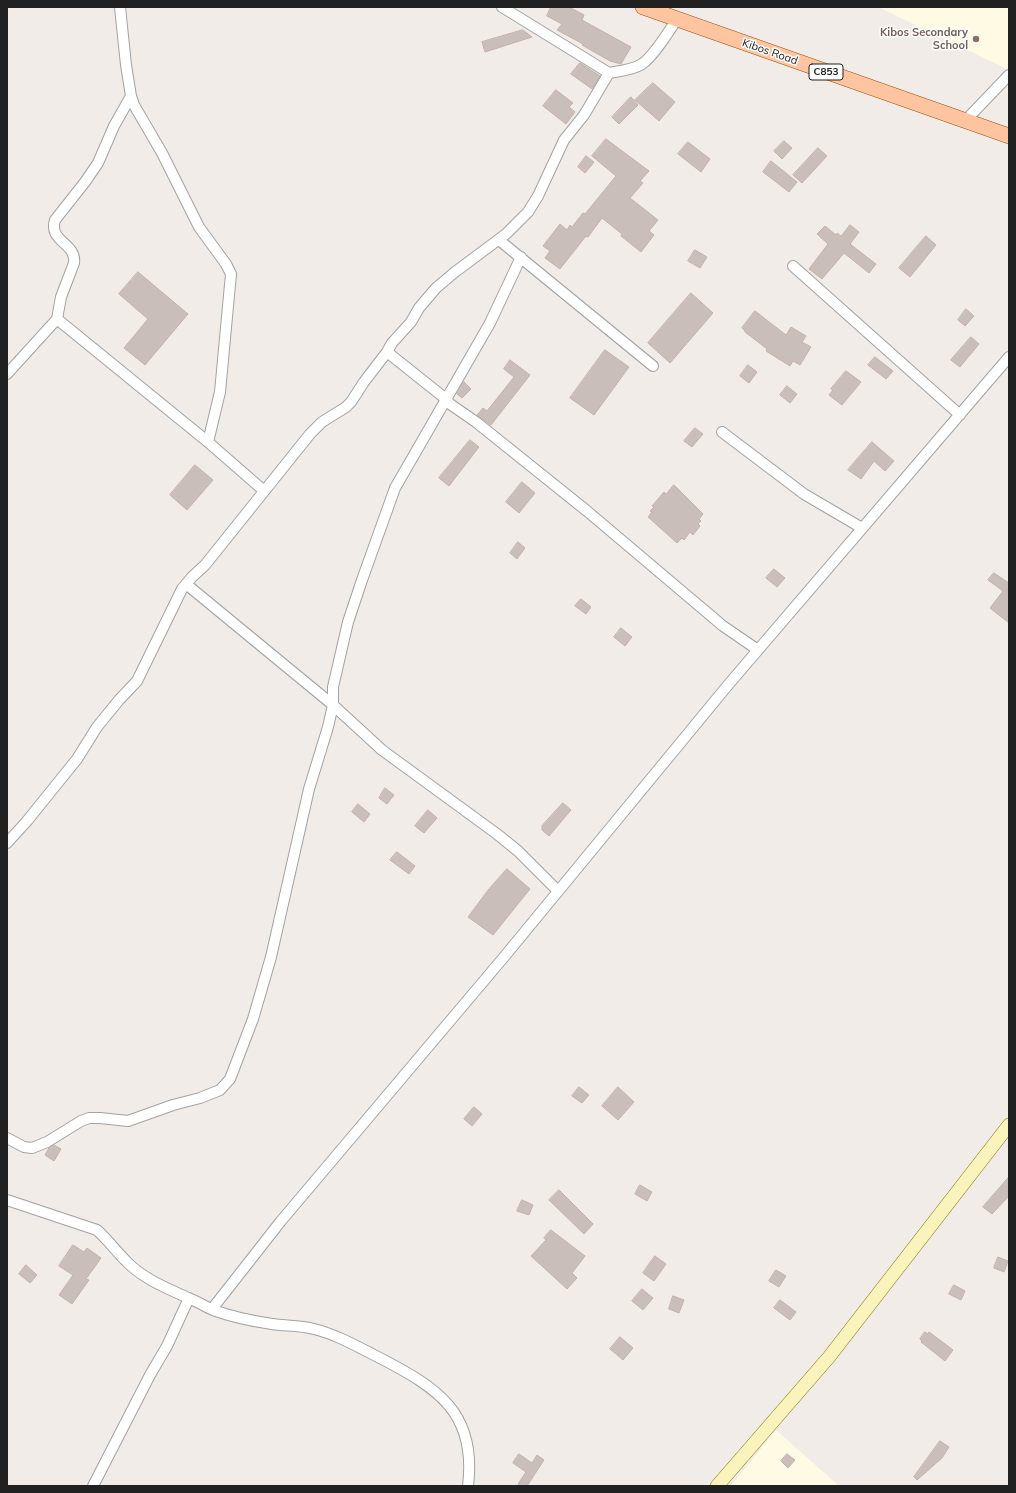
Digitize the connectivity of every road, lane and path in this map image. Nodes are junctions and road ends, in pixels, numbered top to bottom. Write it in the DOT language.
graph roads {
  1 [pos="120,7"];
  2 [pos="502,7"];
  3 [pos="643,7"];
  4 [pos="677,19"];
  5 [pos="609,73"];
  6 [pos="1009,75"];
  7 [pos="131,96"];
  8 [pos="965,121"];
  9 [pos="1009,136"];
  10 [pos="499,240"];
  11 [pos="521,258"];
  12 [pos="793,266"];
  13 [pos="57,319"];
  14 [pos="387,352"];
  15 [pos="1009,357"];
  16 [pos="653,366"];
  17 [pos="7,374"];
  18 [pos="446,399"];
  19 [pos="960,415"];
  20 [pos="722,432"];
  21 [pos="208,442"];
  22 [pos="263,490"];
  23 [pos="862,528"];
  24 [pos="186,584"];
  25 [pos="758,650"];
  26 [pos="333,705"];
  27 [pos="7,842"];
  28 [pos="558,891"];
  29 [pos="1009,1125"];
  30 [pos="7,1138"];
  31 [pos="7,1200"];
  32 [pos="189,1298"];
  33 [pos="212,1309"];
  34 [pos="93,1486"];
  35 [pos="468,1486"];
  36 [pos="717,1486"];
  1 -- 7 [label="street"];
  2 -- 5 [label="street"];
  3 -- 4 [label="main road, Kibos Road / C853"];
  4 -- 5 [label="street"];
  4 -- 8 [label="main road, Kibos Road / C853"];
  5 -- 10 [label="street"];
  6 -- 8 [label="street"];
  7 -- 13 [label="street"];
  7 -- 21 [label="street"];
  8 -- 9 [label="main road, Kibos Road / C853"];
  10 -- 11 [label="street"];
  10 -- 14 [label="street"];
  11 -- 16 [label="street"];
  11 -- 18 [label="street"];
  12 -- 19 [label="street"];
  13 -- 17 [label="street"];
  13 -- 21 [label="street"];
  14 -- 18 [label="street"];
  14 -- 22 [label="street"];
  15 -- 19 [label="street"];
  18 -- 25 [label="street"];
  18 -- 26 [label="street"];
  19 -- 23 [label="street"];
  20 -- 23 [label="street"];
  21 -- 22 [label="street"];
  22 -- 24 [label="street"];
  23 -- 25 [label="street"];
  24 -- 26 [label="street"];
  24 -- 27 [label="street"];
  25 -- 28 [label="street"];
  26 -- 28 [label="street"];
  26 -- 30 [label="street"];
  28 -- 33 [label="street"];
  29 -- 36 [label="main road"];
  31 -- 32 [label="street"];
  32 -- 33 [label="street"];
  32 -- 34 [label="street"];
  33 -- 35 [label="street"];
}
